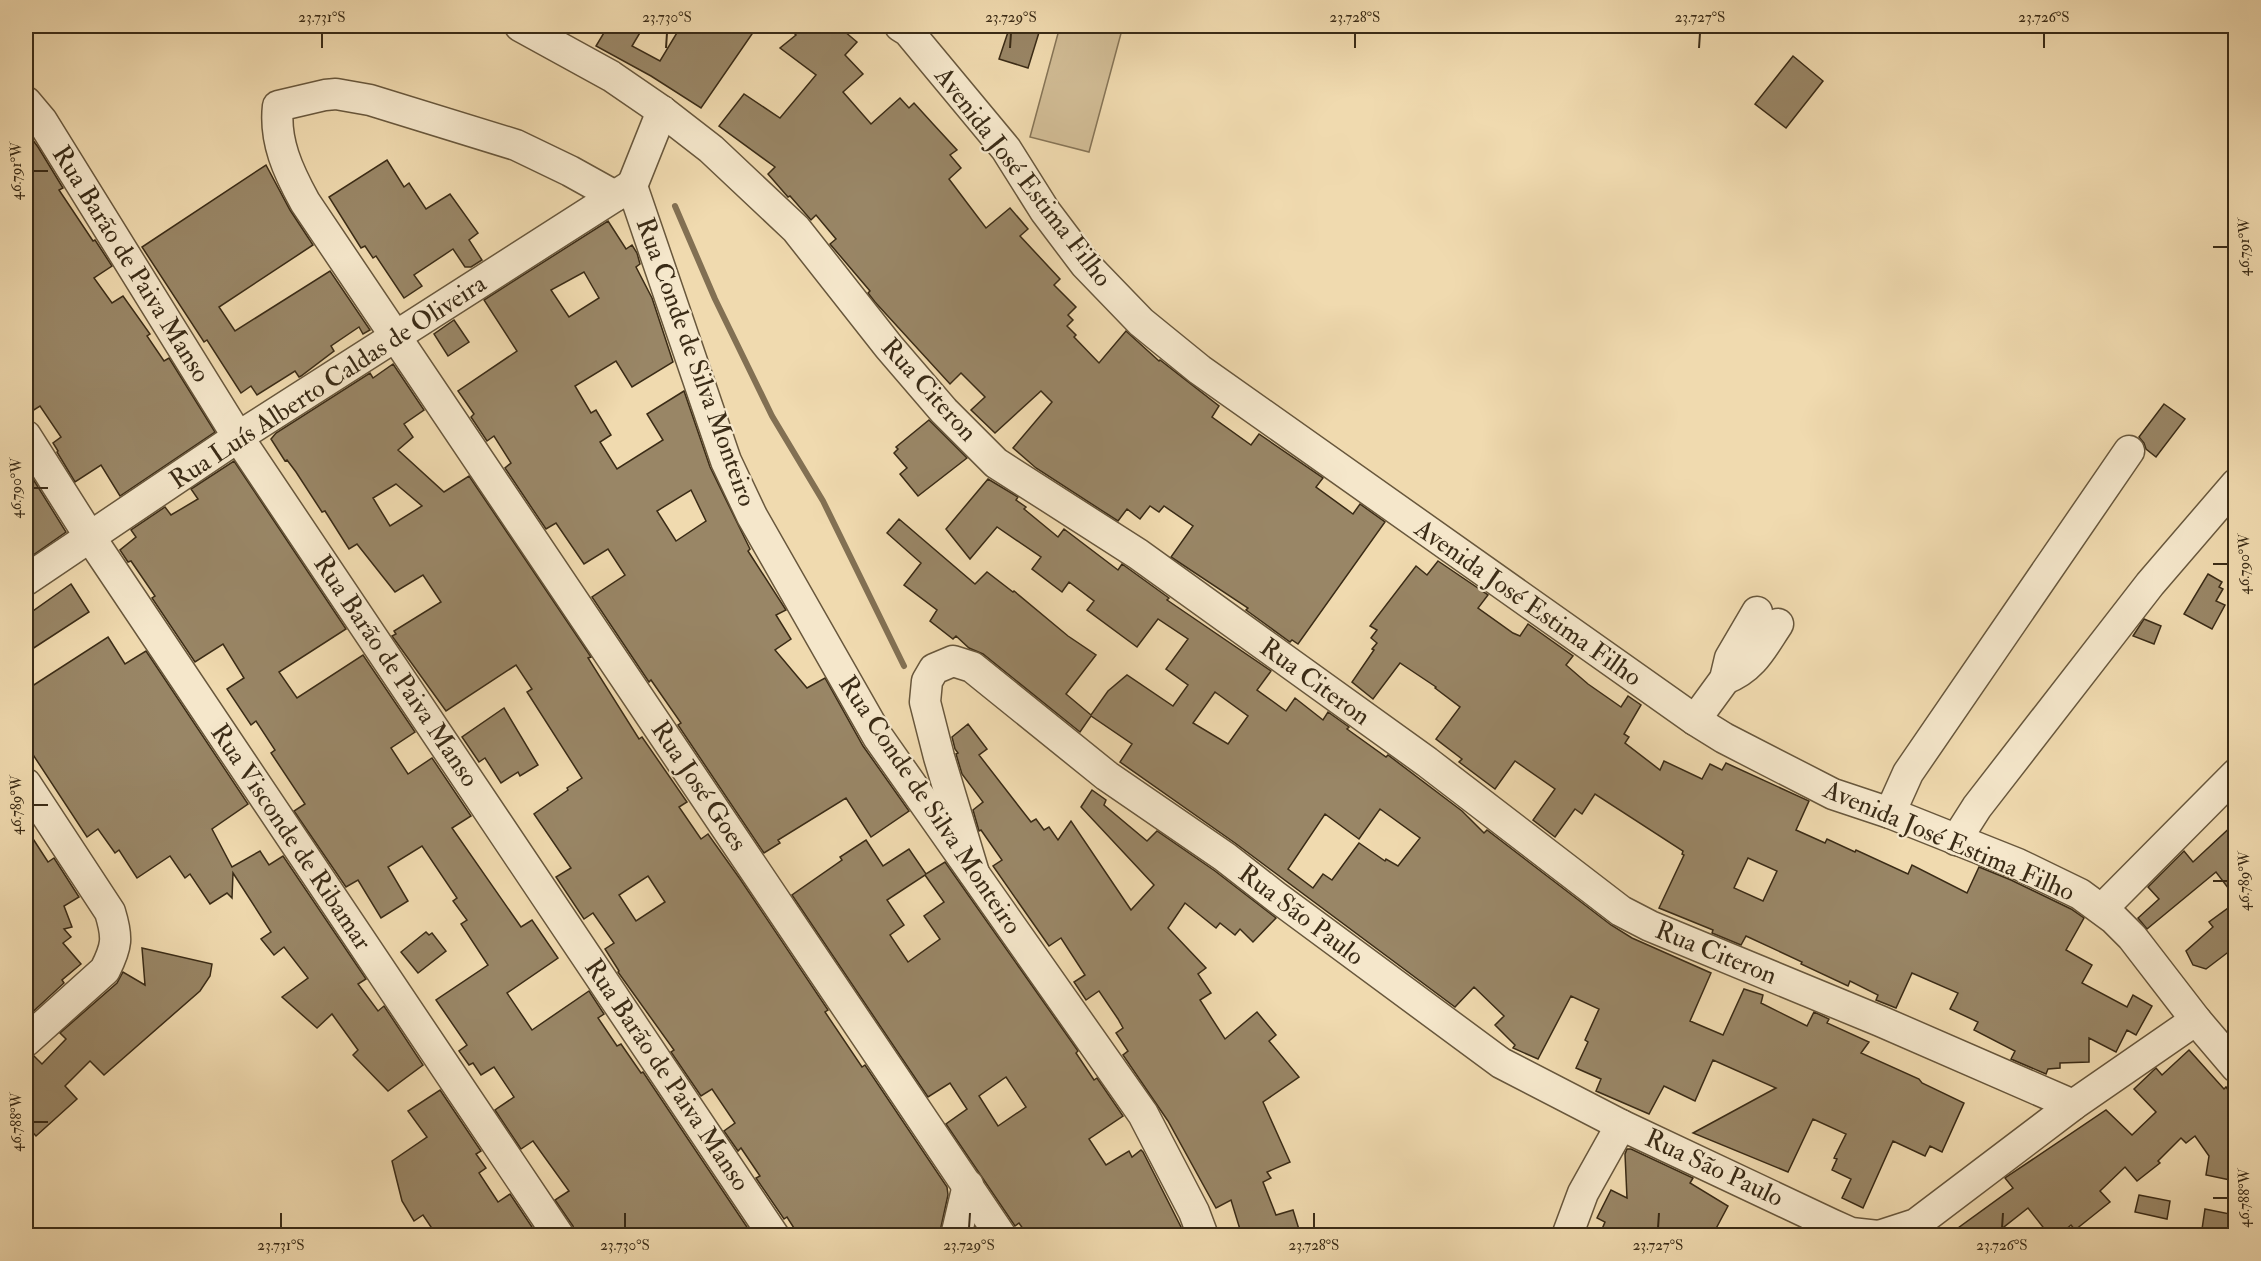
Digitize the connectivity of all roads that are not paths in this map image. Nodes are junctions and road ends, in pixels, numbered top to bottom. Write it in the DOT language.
graph roads {
  1 [pos="520,26"];
  2 [pos="906,28"];
  3 [pos="26,102"];
  4 [pos="662,111"];
  5 [pos="623,191"];
  6 [pos="396,338"];
  7 [pos="26,436"];
  8 [pos="238,437"];
  9 [pos="2129,451"];
  10 [pos="2235,484"];
  11 [pos="90,537"];
  12 [pos="26,580"];
  13 [pos="1768,618"];
  14 [pos="1695,720"];
  15 [pos="2235,774"];
  16 [pos="26,784"];
  17 [pos="1890,813"];
  18 [pos="1956,840"];
  19 [pos="974,873"];
  20 [pos="2102,909"];
  21 [pos="2196,1020"];
  22 [pos="26,1041"];
  23 [pos="2235,1067"];
  24 [pos="2073,1105"];
  25 [pos="1621,1125"];
  26 [pos="968,1185"];
  27 [pos="1920,1230"];
  28 [pos="559,1236"];
  29 [pos="774,1236"];
  30 [pos="956,1236"];
  31 [pos="1000,1236"];
  32 [pos="1203,1236"];
  33 [pos="1566,1236"];
  34 [pos="1879,1236"];
  1 -- 4 [label="street, Rua Citeron"];
  2 -- 14 [label="street, Avenida José Estima Filho"];
  3 -- 8 [label="street, Rua Barão de Paiva Manso"];
  4 -- 5 [label="street"];
  4 -- 24 [label="street, Rua Citeron"];
  5 -- 6 [label="street, Rua Luís Alberto Caldas de Oliveira"];
  5 -- 6 [label="street, Rua José Goes"];
  5 -- 19 [label="street, Rua Conde de Silva Monteiro"];
  6 -- 8 [label="street, Rua Luís Alberto Caldas de Oliveira"];
  6 -- 26 [label="street, Rua José Goes"];
  7 -- 11 [label="street, Rua Visconde de Ribamar"];
  8 -- 11 [label="street, Rua Luís Alberto Caldas de Oliveira"];
  8 -- 29 [label="street, Rua Barão de Paiva Manso"];
  9 -- 17 [label="street"];
  10 -- 18 [label="street"];
  11 -- 12 [label="street, Rua Luís Alberto Caldas de Oliveira"];
  11 -- 28 [label="street, Rua Visconde de Ribamar"];
  13 -- 14 [label="street"];
  14 -- 17 [label="street, Avenida José Estima Filho"];
  15 -- 20 [label="street"];
  16 -- 22 [label="street"];
  17 -- 18 [label="street, Avenida José Estima Filho"];
  18 -- 20 [label="street, Avenida José Estima Filho"];
  19 -- 25 [label="street, Rua São Paulo"];
  19 -- 32 [label="street, Rua Conde de Silva Monteiro"];
  20 -- 21 [label="street, Avenida José Estima Filho"];
  21 -- 23 [label="street, Avenida José Estima Filho"];
  21 -- 24 [label="street, Rua São Paulo"];
  24 -- 27 [label="street, Rua São Paulo"];
  25 -- 33 [label="street"];
  25 -- 34 [label="street, Rua São Paulo"];
  26 -- 30 [label="street"];
  26 -- 31 [label="street, Rua José Goes"];
  27 -- 34 [label="street, Rua São Paulo"];
}
